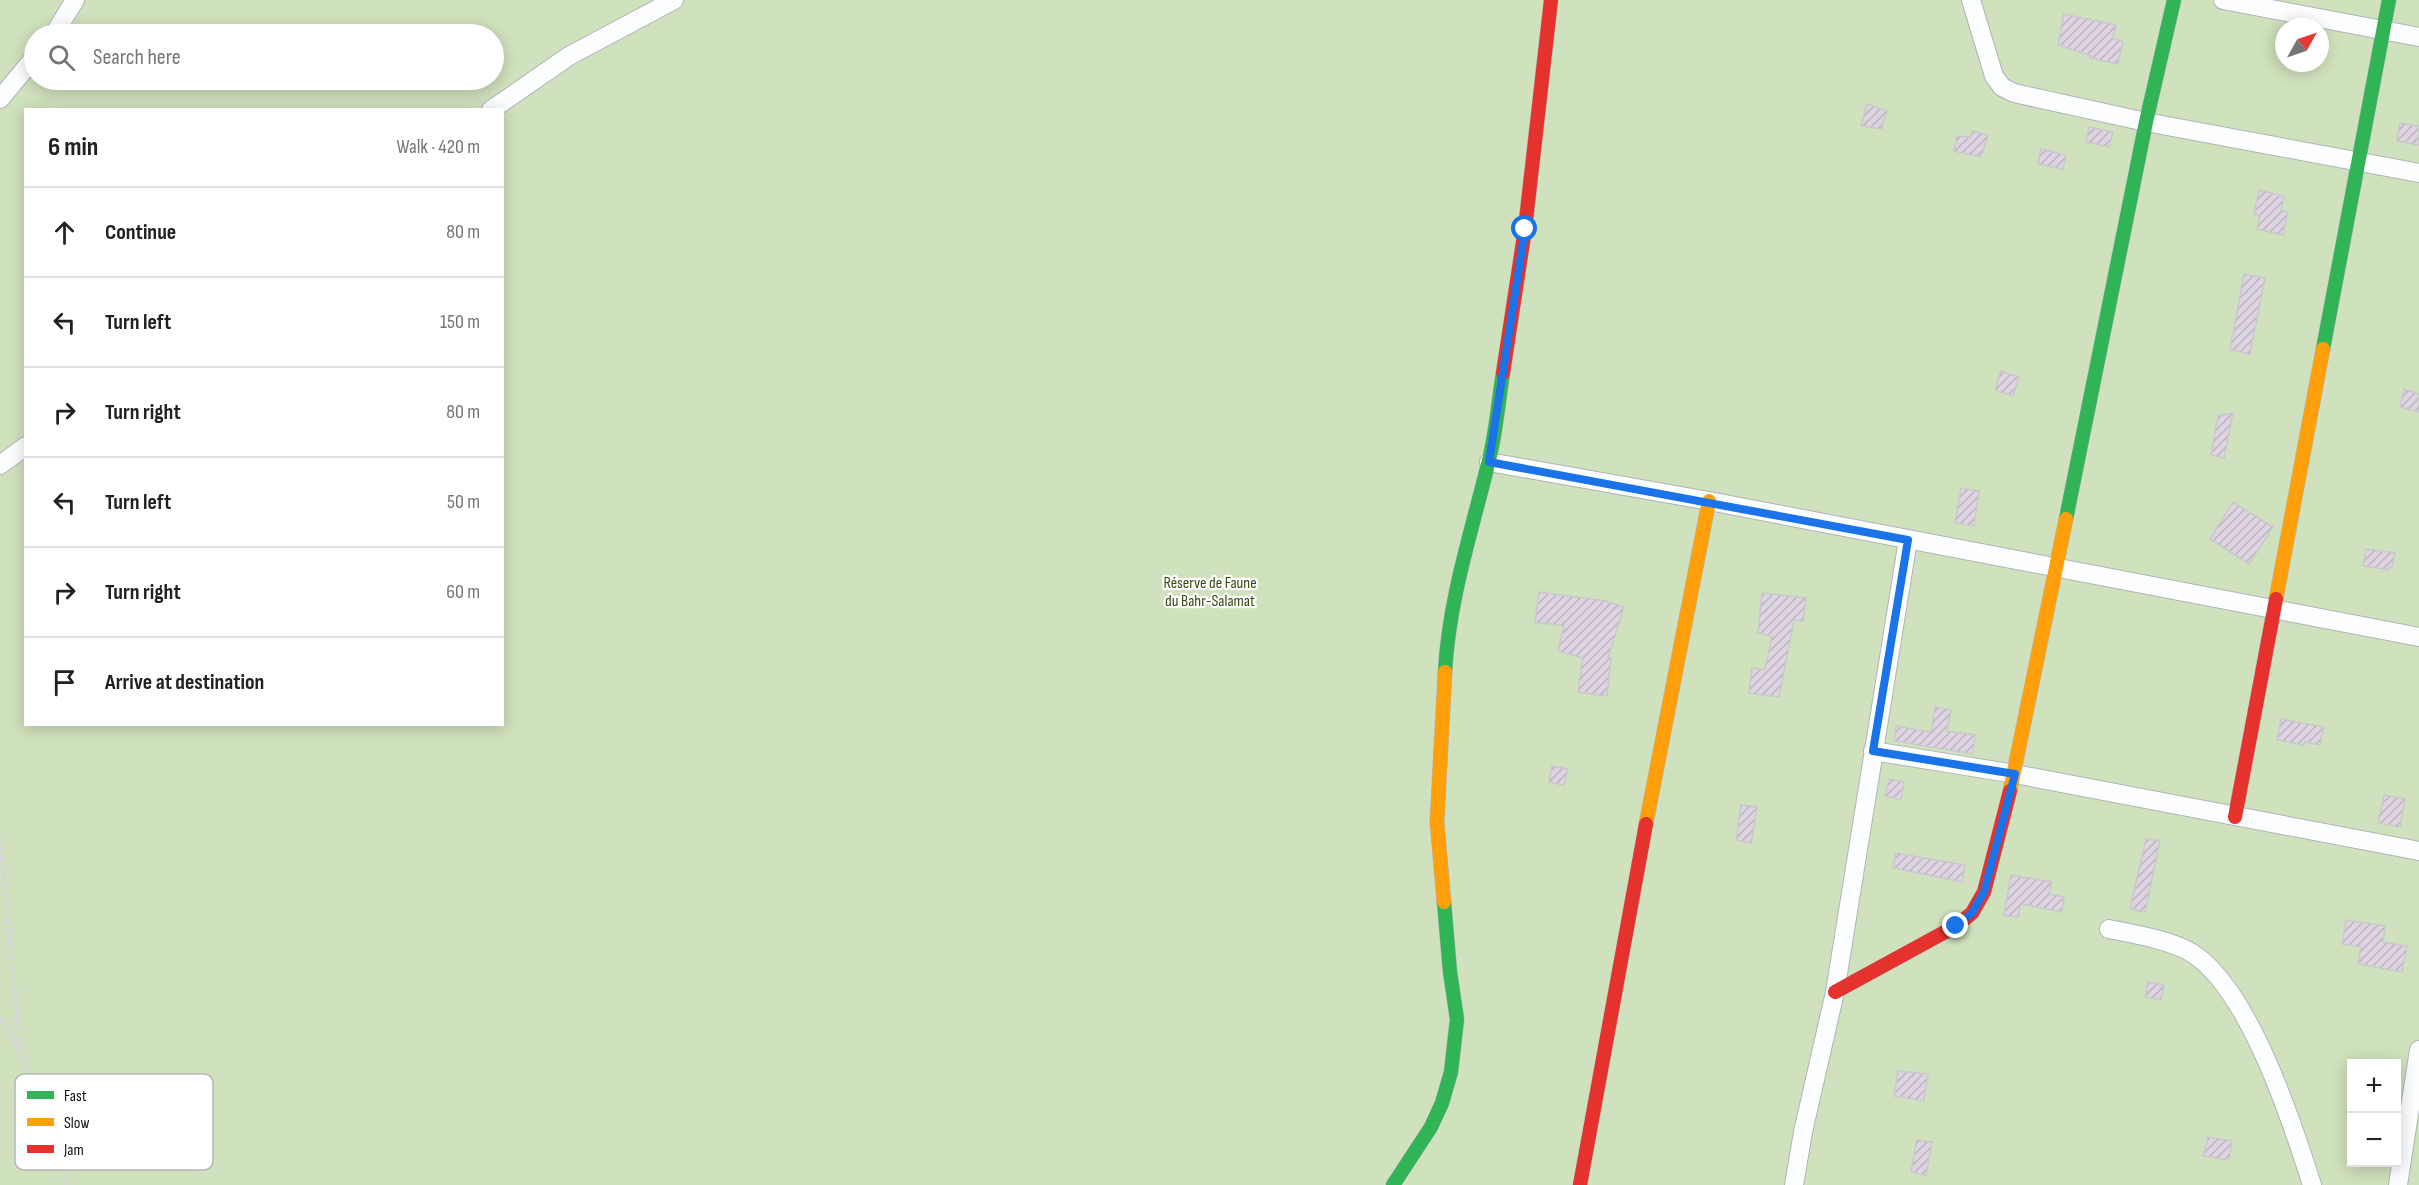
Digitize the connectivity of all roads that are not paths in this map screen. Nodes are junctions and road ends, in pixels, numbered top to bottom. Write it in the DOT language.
graph roads {
  1 [pos="75,0"];
  2 [pos="674,0"];
  3 [pos="1551,0"];
  4 [pos="1971,0"];
  5 [pos="2174,0"];
  6 [pos="2223,0"];
  7 [pos="2390,0"];
  8 [pos="60,24"];
  9 [pos="2384,30"];
  10 [pos="2419,37"];
  11 [pos="24,70"];
  12 [pos="0,99"];
  13 [pos="494,108"];
  14 [pos="2146,122"];
  15 [pos="2358,161"];
  16 [pos="2419,173"];
  17 [pos="24,447"];
  18 [pos="1489,462"];
  19 [pos="0,465"];
  20 [pos="1709,501"];
  21 [pos="1908,540"];
  22 [pos="2056,568"];
  23 [pos="2276,609"];
  24 [pos="2419,637"];
  25 [pos="1873,751"];
  26 [pos="2015,774"];
  27 [pos="2235,817"];
  28 [pos="2419,851"];
  29 [pos="2109,929"];
  30 [pos="1835,992"];
  31 [pos="2419,1050"];
  32 [pos="2417,1070"];
  33 [pos="1393,1185"];
  34 [pos="1580,1185"];
  35 [pos="1794,1185"];
  36 [pos="2312,1185"];
  37 [pos="2398,1185"];
  1 -- 8 [label="street"];
  2 -- 13 [label="street"];
  3 -- 18 [label="street"];
  4 -- 14 [label="street"];
  5 -- 14 [label="street"];
  6 -- 9 [label="street"];
  7 -- 9 [label="street"];
  9 -- 10 [label="street"];
  9 -- 15 [label="street"];
  11 -- 12 [label="street"];
  14 -- 15 [label="street"];
  14 -- 22 [label="street"];
  15 -- 16 [label="street"];
  15 -- 23 [label="street"];
  17 -- 19 [label="street"];
  18 -- 20 [label="street"];
  18 -- 33 [label="street"];
  20 -- 21 [label="street"];
  20 -- 34 [label="street"];
  21 -- 22 [label="street"];
  21 -- 25 [label="street"];
  22 -- 23 [label="street"];
  22 -- 26 [label="street"];
  23 -- 24 [label="street"];
  23 -- 27 [label="street"];
  25 -- 26 [label="street"];
  25 -- 30 [label="street"];
  26 -- 27 [label="street"];
  26 -- 30 [label="street"];
  27 -- 28 [label="street"];
  29 -- 36 [label="street"];
  30 -- 35 [label="street"];
  31 -- 32 [label="street"];
  32 -- 37 [label="street"];
}
